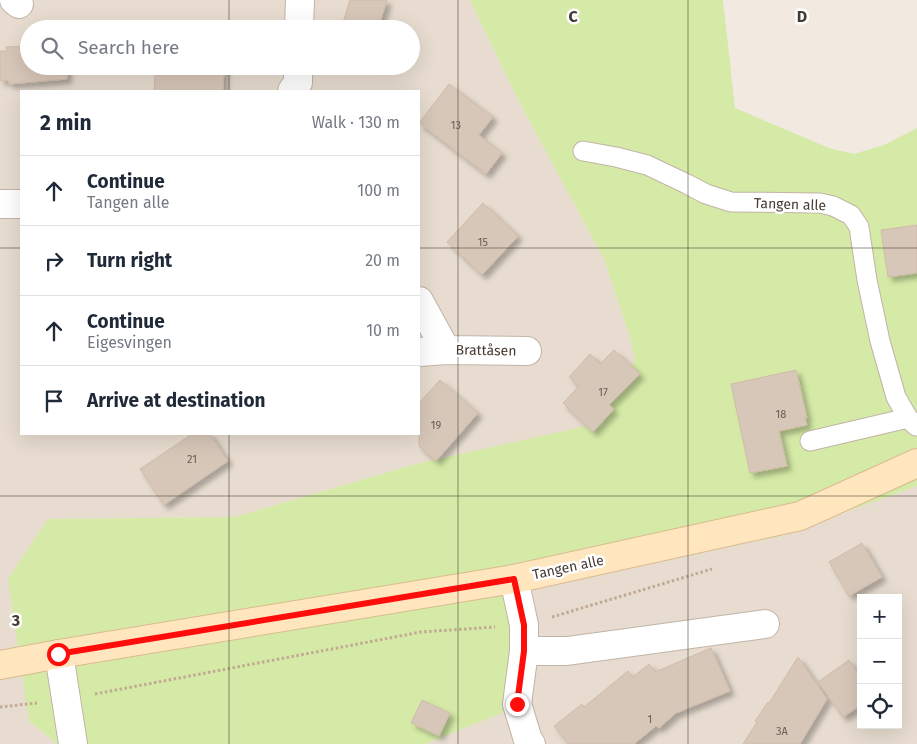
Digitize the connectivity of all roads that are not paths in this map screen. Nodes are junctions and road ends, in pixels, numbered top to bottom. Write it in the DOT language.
graph roads {
  1 [pos="300,0"];
  2 [pos="299,20"];
  3 [pos="582,151"];
  4 [pos="0,204"];
  5 [pos="20,204"];
  6 [pos="420,303"];
  7 [pos="446,350"];
  8 [pos="527,351"];
  9 [pos="420,352"];
  10 [pos="912,422"];
  11 [pos="810,441"];
  12 [pos="917,463"];
  13 [pos="514,579"];
  14 [pos="765,624"];
  15 [pos="524,638"];
  16 [pos="58,654"];
  17 [pos="0,665"];
  18 [pos="73,744"];
  19 [pos="532,744"];
  1 -- 2 [label="street"];
  3 -- 10 [label="lane, Tangen alle"];
  4 -- 5 [label="street"];
  6 -- 7 [label="street, Brattåsen"];
  7 -- 8 [label="street, Brattåsen"];
  7 -- 9 [label="street, Brattåsen"];
  10 -- 11 [label="lane"];
  12 -- 13 [label="main road, Tangen alle"];
  13 -- 15 [label="street"];
  13 -- 16 [label="main road, Tangen alle"];
  14 -- 15 [label="street"];
  15 -- 19 [label="street"];
  16 -- 17 [label="main road, Tangen alle"];
  16 -- 18 [label="street"];
}
